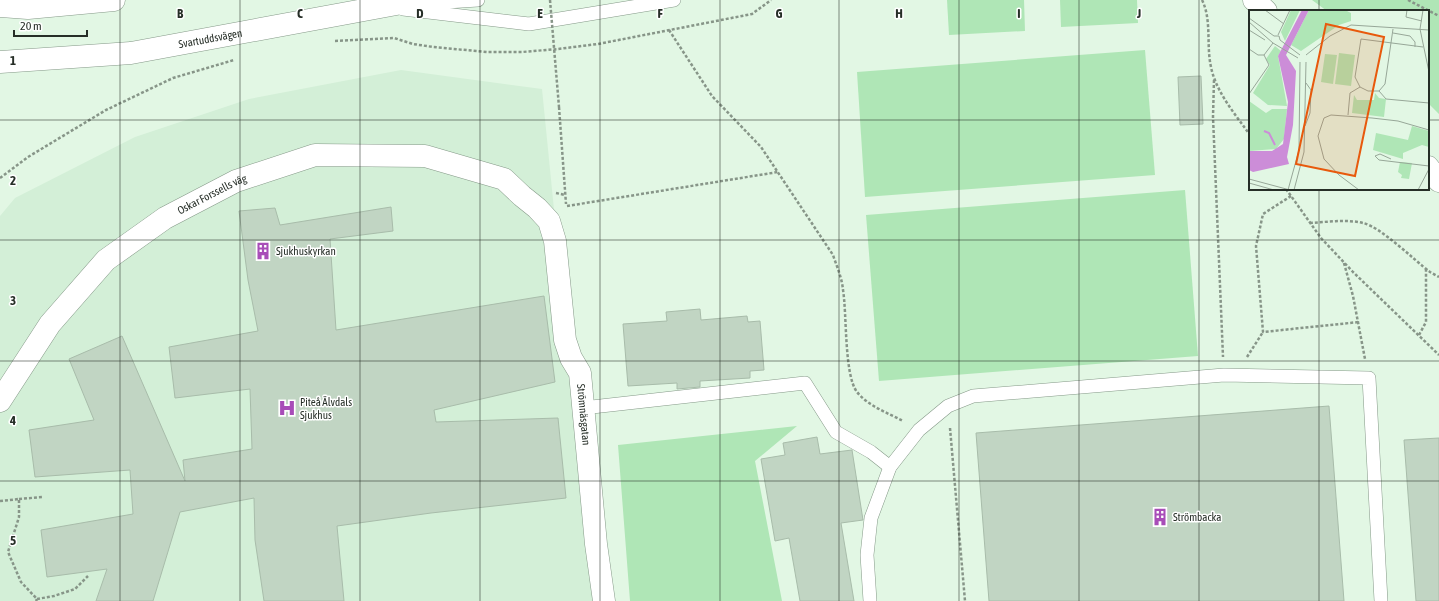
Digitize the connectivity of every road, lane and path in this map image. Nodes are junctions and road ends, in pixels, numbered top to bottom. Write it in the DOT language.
graph roads {
  1 [pos="114,0"];
  2 [pos="418,0"];
  3 [pos="478,0"];
  4 [pos="550,0"];
  5 [pos="674,0"];
  6 [pos="771,0"];
  7 [pos="1202,0"];
  8 [pos="1254,0"];
  9 [pos="1408,0"];
  10 [pos="0,6"];
  11 [pos="383,6"];
  12 [pos="1265,10"];
  13 [pos="1427,10"];
  14 [pos="1429,11"];
  15 [pos="1439,16"];
  16 [pos="669,30"];
  17 [pos="331,41"];
  18 [pos="236,59"];
  19 [pos="0,62"];
  20 [pos="1214,80"];
  21 [pos="1249,134"];
  22 [pos="1429,168"];
  23 [pos="778,172"];
  24 [pos="0,178"];
  25 [pos="504,179"];
  26 [pos="1439,181"];
  27 [pos="1287,190"];
  28 [pos="565,195"];
  29 [pos="1291,196"];
  30 [pos="566,206"];
  31 [pos="1309,223"];
  32 [pos="1344,262"];
  33 [pos="1426,269"];
  34 [pos="1439,277"];
  35 [pos="1359,322"];
  36 [pos="1263,332"];
  37 [pos="1418,335"];
  38 [pos="1439,355"];
  39 [pos="1230,375"];
  40 [pos="1369,378"];
  41 [pos="0,401"];
  42 [pos="948,406"];
  43 [pos="583,408"];
  44 [pos="919,430"];
  45 [pos="890,466"];
  46 [pos="42,497"];
  47 [pos="19,499"];
  48 [pos="0,501"];
  49 [pos="88,576"];
  50 [pos="36,600"];
  51 [pos="604,601"];
  52 [pos="870,601"];
  53 [pos="965,601"];
  54 [pos="1381,601"];
  1 -- 10 [label="street"];
  2 -- 11 [label="street, Svartuddsvägen"];
  3 -- 11 [label="lane"];
  4 -- 28 [label="path, bridge"];
  5 -- 11 [label="lane"];
  6 -- 16 [label="path"];
  7 -- 20 [label="path"];
  8 -- 12 [label="street"];
  9 -- 13 [label="path"];
  11 -- 19 [label="street, Svartuddsvägen"];
  14 -- 15 [label="path"];
  16 -- 17 [label="path"];
  16 -- 23 [label="path"];
  18 -- 24 [label="path"];
  20 -- 21 [label="path"];
  20 -- 39 [label="path"];
  22 -- 26 [label="street"];
  23 -- 30 [label="path"];
  23 -- 44 [label="path"];
  25 -- 41 [label="street, Oskar Forssells väg"];
  25 -- 43 [label="street, Strömnäsgatan"];
  27 -- 29 [label="path"];
  29 -- 31 [label="path"];
  29 -- 36 [label="path"];
  31 -- 32 [label="path"];
  31 -- 33 [label="path"];
  32 -- 35 [label="path"];
  32 -- 37 [label="path"];
  33 -- 34 [label="path"];
  33 -- 37 [label="path"];
  35 -- 36 [label="path"];
  35 -- 40 [label="path"];
  36 -- 39 [label="path"];
  37 -- 38 [label="path"];
  39 -- 40 [label="lane"];
  39 -- 42 [label="lane"];
  40 -- 54 [label="lane"];
  42 -- 44 [label="lane"];
  42 -- 53 [label="path"];
  43 -- 45 [label="lane"];
  43 -- 51 [label="street, Strömnäsgatan"];
  44 -- 45 [label="lane"];
  45 -- 52 [label="lane"];
  46 -- 47 [label="path"];
  47 -- 48 [label="path"];
  47 -- 50 [label="path"];
  49 -- 50 [label="path"];
}
